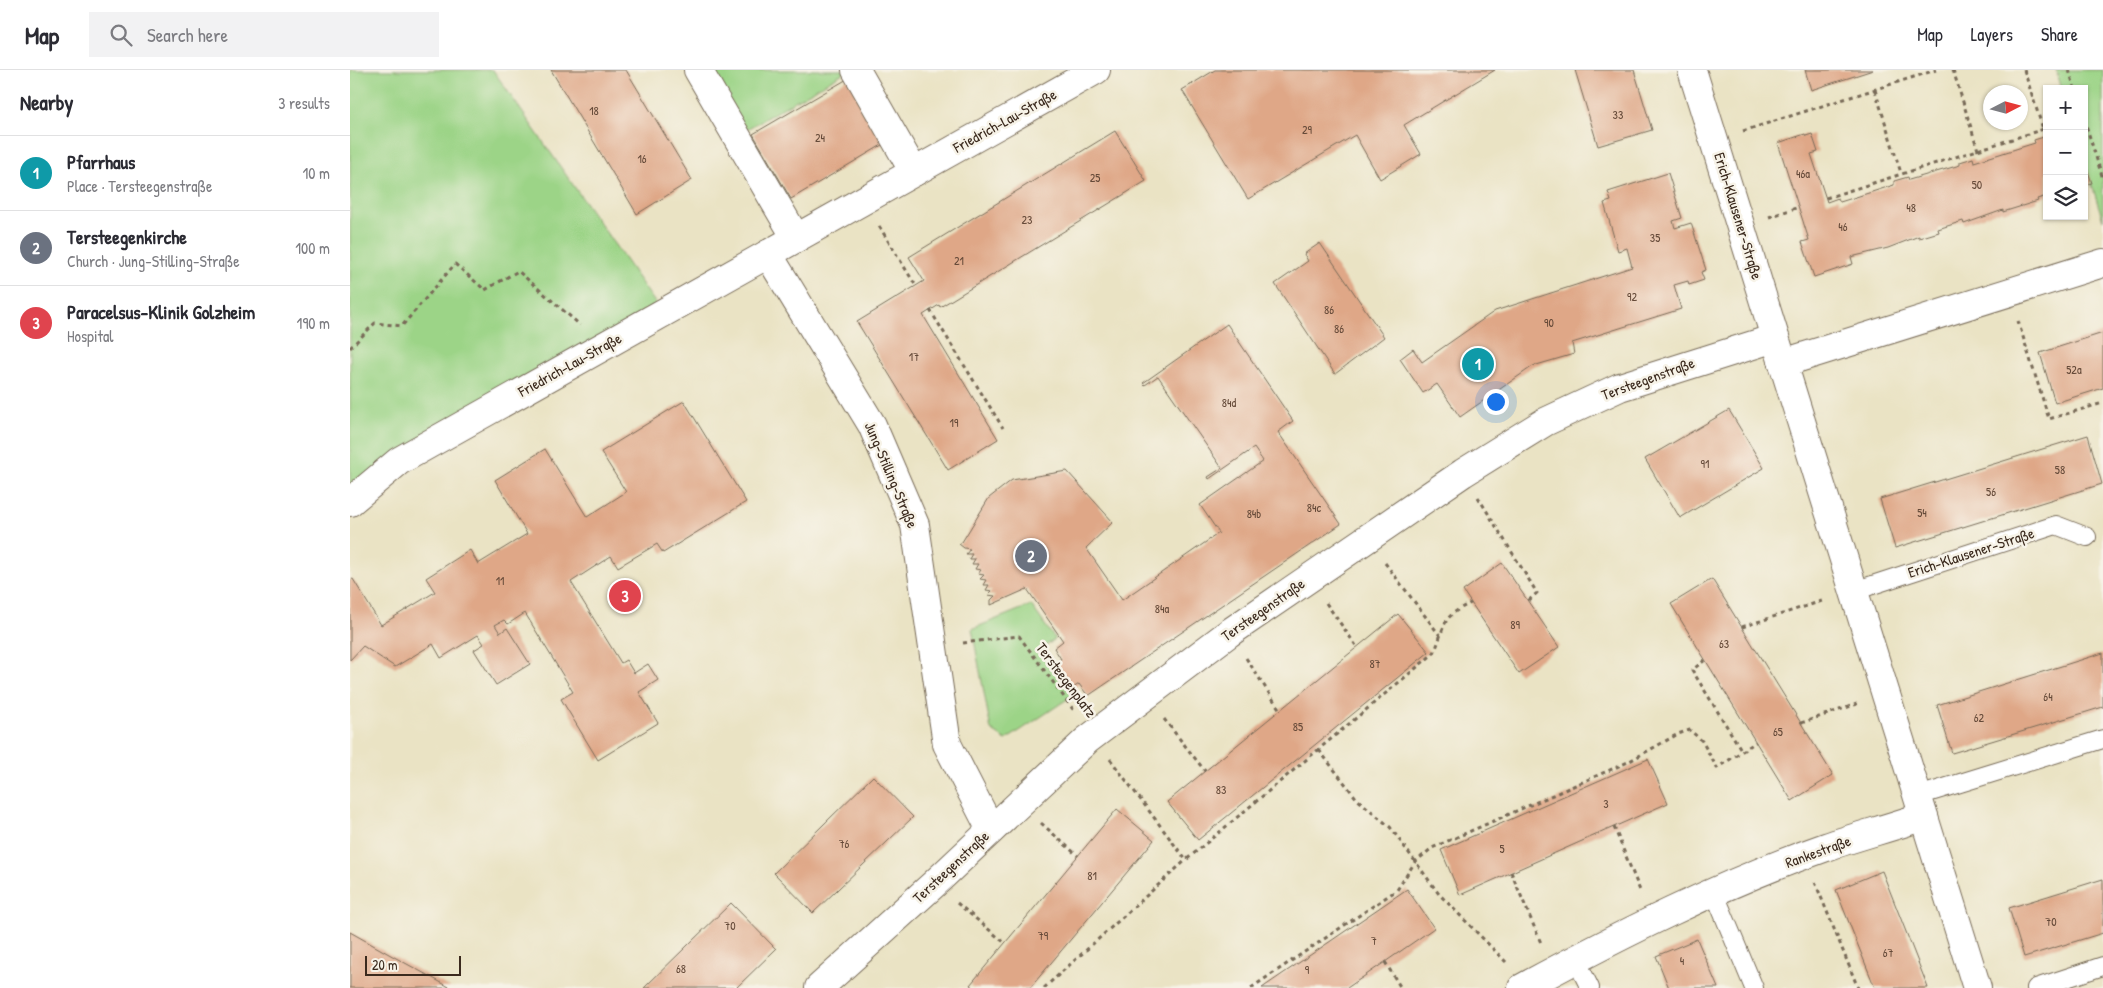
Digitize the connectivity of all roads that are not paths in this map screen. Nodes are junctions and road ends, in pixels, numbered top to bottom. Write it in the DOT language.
graph roads {
  1 [pos="698,70"];
  2 [pos="856,70"];
  3 [pos="1096,70"];
  4 [pos="1692,70"];
  5 [pos="914,172"];
  6 [pos="796,238"];
  7 [pos="768,254"];
  8 [pos="2103,263"];
  9 [pos="1779,350"];
  10 [pos="350,502"];
  11 [pos="2086,538"];
  12 [pos="1854,591"];
  13 [pos="2103,739"];
  14 [pos="1921,806"];
  15 [pos="991,830"];
  16 [pos="1714,892"];
  17 [pos="1564,964"];
  18 [pos="2103,966"];
  19 [pos="830,984"];
  20 [pos="1525,987"];
  21 [pos="1590,988"];
  22 [pos="1754,988"];
  23 [pos="1978,988"];
  24 [pos="2036,988"];
  1 -- 6 [label="street"];
  2 -- 5 [label="street"];
  3 -- 5 [label="street, Friedrich-Lau-Straße"];
  4 -- 9 [label="street, Erich-Klausener-Straße"];
  5 -- 6 [label="street, Friedrich-Lau-Straße"];
  6 -- 7 [label="street, Friedrich-Lau-Straße"];
  7 -- 10 [label="street, Friedrich-Lau-Straße"];
  7 -- 15 [label="street, Jung-Stilling-Straße"];
  8 -- 9 [label="street"];
  9 -- 12 [label="street, Erich-Klausener-Straße"];
  9 -- 15 [label="street, Tersteegenstraße"];
  11 -- 12 [label="lane, Erich-Klausener-Straße"];
  12 -- 14 [label="street, Erich-Klausener-Straße"];
  13 -- 14 [label="lane"];
  14 -- 16 [label="street, Rankestraße"];
  14 -- 23 [label="street, Erich-Klausener-Straße"];
  15 -- 19 [label="street, Tersteegenstraße"];
  16 -- 17 [label="street, Rankestraße"];
  16 -- 22 [label="lane"];
  17 -- 20 [label="street, Rankestraße"];
  17 -- 21 [label="lane"];
  18 -- 24 [label="lane"];
}
